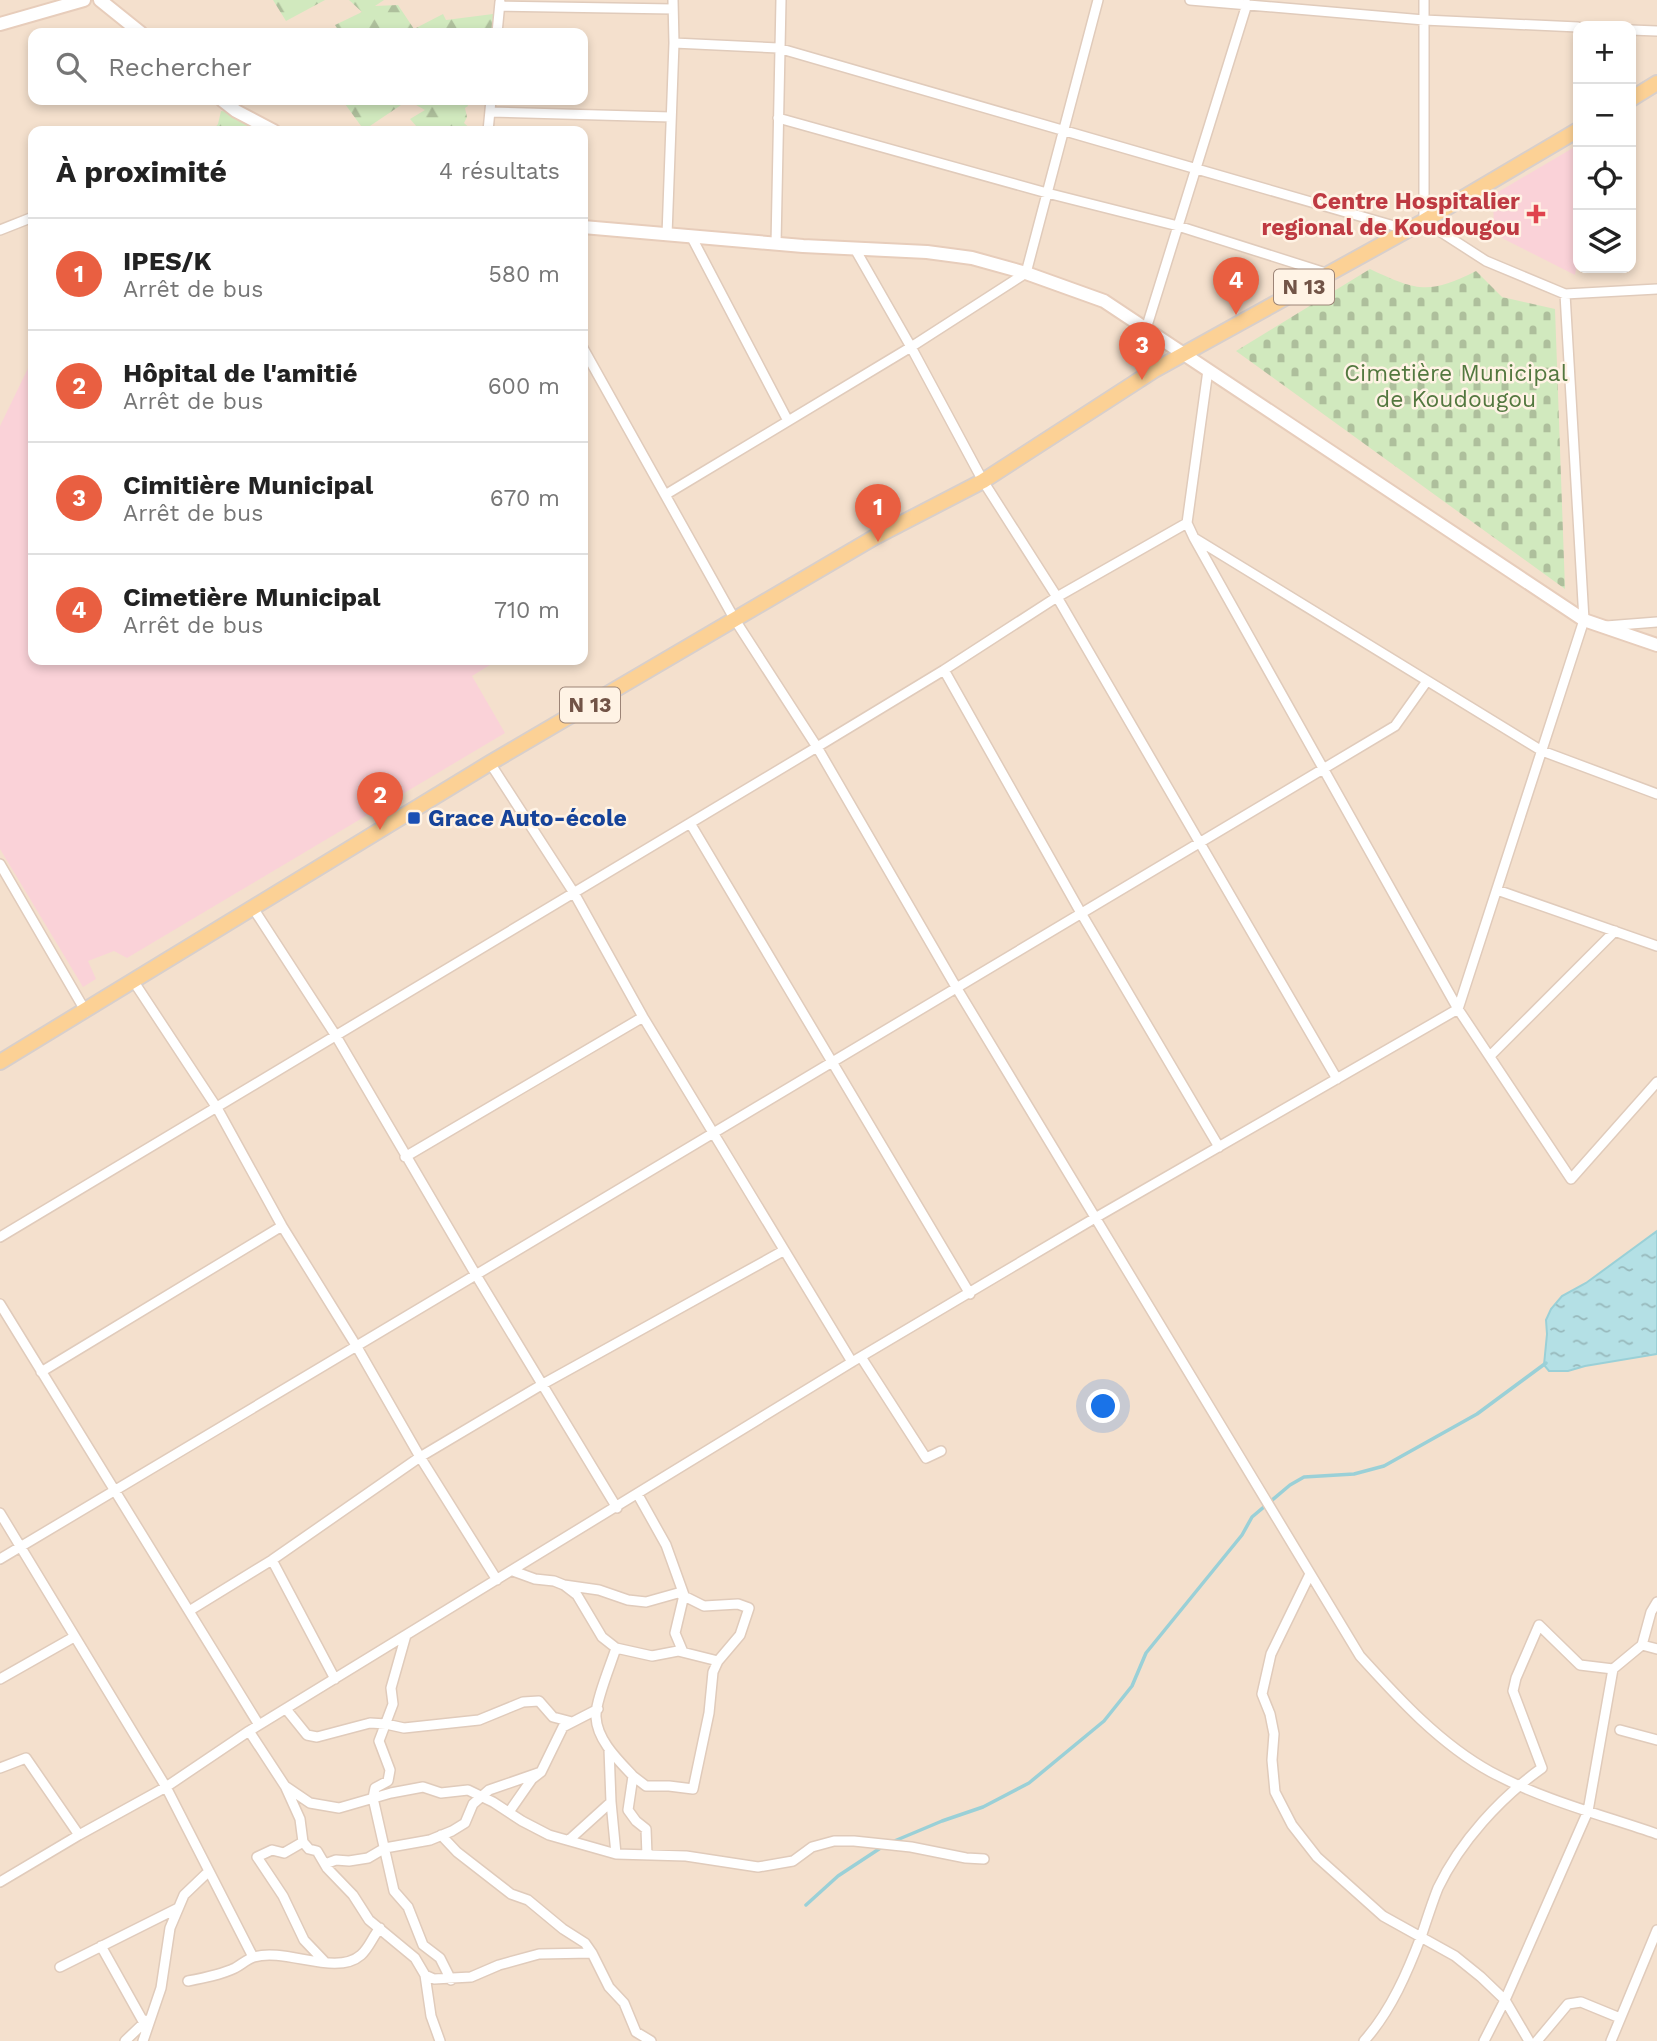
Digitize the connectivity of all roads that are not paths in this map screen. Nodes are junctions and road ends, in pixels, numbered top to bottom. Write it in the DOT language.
graph roads {
  1 [pos="84,0"];
  2 [pos="100,0"];
  3 [pos="781,0"];
  4 [pos="1098,0"];
  5 [pos="1190,0"];
  6 [pos="1424,0"];
  7 [pos="500,3"];
  8 [pos="1247,4"];
  9 [pos="673,5"];
  10 [pos="1423,20"];
  11 [pos="0,24"];
  12 [pos="1573,27"];
  13 [pos="135,28"];
  14 [pos="498,28"];
  15 [pos="1636,30"];
  16 [pos="1657,31"];
  17 [pos="674,43"];
  18 [pos="778,48"];
  19 [pos="1657,83"];
  20 [pos="1636,96"];
  21 [pos="228,105"];
  22 [pos="491,105"];
  23 [pos="490,112"];
  24 [pos="671,117"];
  25 [pos="778,118"];
  26 [pos="264,126"];
  27 [pos="489,126"];
  28 [pos="1064,130"];
  29 [pos="1573,133"];
  30 [pos="1196,167"];
  31 [pos="1047,193"];
  32 [pos="28,219"];
  33 [pos="1424,221"];
  34 [pos="1178,226"];
  35 [pos="588,227"];
  36 [pos="0,230"];
  37 [pos="1408,230"];
  38 [pos="667,234"];
  39 [pos="691,236"];
  40 [pos="776,244"];
  41 [pos="855,249"];
  42 [pos="1026,273"];
  43 [pos="1329,274"];
  44 [pos="1657,289"];
  45 [pos="1565,294"];
  46 [pos="1146,329"];
  47 [pos="911,347"];
  48 [pos="1184,354"];
  49 [pos="588,357"];
  50 [pos="1208,370"];
  51 [pos="787,419"];
  52 [pos="983,481"];
  53 [pos="665,495"];
  54 [pos="1187,523"];
  55 [pos="1194,538"];
  56 [pos="1057,597"];
  57 [pos="735,620"];
  58 [pos="1584,620"];
  59 [pos="1657,622"];
  60 [pos="1601,626"];
  61 [pos="1657,645"];
  62 [pos="944,670"];
  63 [pos="1427,681"];
  64 [pos="817,747"];
  65 [pos="1542,751"];
  66 [pos="490,763"];
  67 [pos="1323,768"];
  68 [pos="1657,794"];
  69 [pos="690,823"];
  70 [pos="1199,842"];
  71 [pos="0,864"];
  72 [pos="1497,890"];
  73 [pos="574,893"];
  74 [pos="253,908"];
  75 [pos="1081,913"];
  76 [pos="1615,931"];
  77 [pos="1657,946"];
  78 [pos="134,982"];
  79 [pos="956,987"];
  80 [pos="1458,1009"];
  81 [pos="86,1012"];
  82 [pos="643,1017"];
  83 [pos="336,1036"];
  84 [pos="1490,1056"];
  85 [pos="833,1060"];
  86 [pos="0,1062"];
  87 [pos="1337,1079"];
  88 [pos="1657,1082"];
  89 [pos="217,1108"];
  90 [pos="713,1133"];
  91 [pos="1219,1147"];
  92 [pos="405,1157"];
  93 [pos="1095,1218"];
  94 [pos="282,1226"];
  95 [pos="0,1237"];
  96 [pos="783,1251"];
  97 [pos="476,1275"];
  98 [pos="970,1294"];
  99 [pos="0,1304"];
  100 [pos="357,1347"];
  101 [pos="861,1357"];
  102 [pos="852,1362"];
  103 [pos="41,1372"];
  104 [pos="543,1384"];
  105 [pos="942,1451"];
  106 [pos="420,1457"];
  107 [pos="115,1492"];
  108 [pos="638,1495"];
  109 [pos="617,1508"];
  110 [pos="0,1513"];
  111 [pos="21,1548"];
  112 [pos="0,1559"];
  113 [pos="272,1560"];
  114 [pos="513,1571"];
  115 [pos="1310,1574"];
  116 [pos="498,1580"];
  117 [pos="564,1585"];
  118 [pos="684,1595"];
  119 [pos="1657,1602"];
  120 [pos="188,1611"];
  121 [pos="406,1635"];
  122 [pos="74,1637"];
  123 [pos="1642,1645"];
  124 [pos="616,1648"];
  125 [pos="1657,1650"];
  126 [pos="683,1652"];
  127 [pos="718,1661"];
  128 [pos="1613,1670"];
  129 [pos="0,1679"];
  130 [pos="335,1679"];
  131 [pos="286,1709"];
  132 [pos="598,1709"];
  133 [pos="572,1722"];
  134 [pos="386,1724"];
  135 [pos="259,1725"];
  136 [pos="1620,1730"];
  137 [pos="249,1731"];
  138 [pos="1657,1740"];
  139 [pos="609,1747"];
  140 [pos="0,1768"];
  141 [pos="541,1772"];
  142 [pos="633,1776"];
  143 [pos="285,1786"];
  144 [pos="1517,1786"];
  145 [pos="166,1787"];
  146 [pos="479,1797"];
  147 [pos="373,1798"];
  148 [pos="611,1802"];
  149 [pos="1588,1811"];
  150 [pos="509,1812"];
  151 [pos="1657,1833"];
  152 [pos="79,1835"];
  153 [pos="442,1835"];
  154 [pos="569,1840"];
  155 [pos="303,1842"];
  156 [pos="385,1848"];
  157 [pos="616,1854"];
  158 [pos="647,1855"];
  159 [pos="984,1859"];
  160 [pos="325,1864"];
  161 [pos="208,1872"];
  162 [pos="0,1882"];
  163 [pos="178,1908"];
  164 [pos="380,1928"];
  165 [pos="1657,1930"];
  166 [pos="1420,1938"];
  167 [pos="101,1946"];
  168 [pos="592,1953"];
  169 [pos="253,1957"];
  170 [pos="325,1962"];
  171 [pos="60,1967"];
  172 [pos="425,1975"];
  173 [pos="451,1980"];
  174 [pos="188,1981"];
  175 [pos="1505,2000"];
  176 [pos="154,2014"];
  177 [pos="1620,2018"];
  178 [pos="144,2023"];
  179 [pos="644,2039"];
  180 [pos="125,2041"];
  181 [pos="143,2041"];
  182 [pos="440,2041"];
  183 [pos="1364,2041"];
  184 [pos="1483,2041"];
  185 [pos="1529,2041"];
  186 [pos="1537,2041"];
  187 [pos="1611,2041"];
  1 -- 11 [label="street"];
  2 -- 13 [label="street"];
  3 -- 18 [label="street"];
  4 -- 28 [label="street"];
  5 -- 8 [label="street"];
  6 -- 10 [label="street"];
  7 -- 9 [label="street"];
  7 -- 14 [label="street"];
  8 -- 10 [label="street"];
  8 -- 30 [label="street"];
  9 -- 17 [label="street"];
  10 -- 12 [label="street"];
  10 -- 33 [label="street"];
  15 -- 16 [label="street"];
  17 -- 18 [label="street"];
  17 -- 24 [label="street"];
  18 -- 25 [label="street"];
  18 -- 28 [label="street"];
  19 -- 20 [label="main road"];
  21 -- 26 [label="street"];
  22 -- 23 [label="street"];
  23 -- 24 [label="street"];
  23 -- 27 [label="street"];
  24 -- 38 [label="street"];
  25 -- 31 [label="street"];
  25 -- 40 [label="street"];
  28 -- 30 [label="street"];
  28 -- 31 [label="street"];
  29 -- 33 [label="main road, N 13"];
  30 -- 34 [label="street"];
  30 -- 37 [label="street"];
  31 -- 34 [label="street"];
  31 -- 42 [label="street"];
  32 -- 36 [label="street"];
  33 -- 37 [label="main road, N 13"];
  33 -- 45 [label="street"];
  34 -- 43 [label="street"];
  34 -- 46 [label="street"];
  35 -- 38 [label="street"];
  37 -- 43 [label="main road, N 13"];
  38 -- 39 [label="street"];
  39 -- 40 [label="street"];
  39 -- 51 [label="street"];
  40 -- 41 [label="street"];
  41 -- 42 [label="street"];
  41 -- 47 [label="street"];
  42 -- 46 [label="street"];
  42 -- 47 [label="street"];
  43 -- 48 [label="main road, N 13"];
  44 -- 45 [label="street"];
  45 -- 58 [label="street"];
  46 -- 48 [label="street"];
  47 -- 51 [label="street"];
  47 -- 52 [label="street"];
  48 -- 50 [label="street"];
  48 -- 52 [label="main road, N 13"];
  49 -- 53 [label="street"];
  50 -- 54 [label="street"];
  50 -- 58 [label="street"];
  51 -- 53 [label="street"];
  52 -- 56 [label="street"];
  52 -- 57 [label="main road, N 13"];
  53 -- 57 [label="street"];
  54 -- 55 [label="street"];
  54 -- 56 [label="street"];
  55 -- 63 [label="street"];
  55 -- 67 [label="street"];
  56 -- 62 [label="street"];
  56 -- 70 [label="street"];
  57 -- 64 [label="street"];
  57 -- 66 [label="main road, N 13"];
  58 -- 60 [label="street"];
  58 -- 65 [label="street"];
  59 -- 60 [label="street"];
  60 -- 61 [label="street"];
  62 -- 64 [label="street"];
  62 -- 75 [label="street"];
  63 -- 65 [label="street"];
  63 -- 67 [label="street"];
  64 -- 69 [label="street"];
  64 -- 79 [label="street"];
  65 -- 68 [label="street"];
  65 -- 72 [label="street"];
  66 -- 73 [label="street"];
  66 -- 74 [label="main road, N 13"];
  67 -- 70 [label="street"];
  67 -- 80 [label="street"];
  69 -- 73 [label="street"];
  69 -- 85 [label="street"];
  70 -- 75 [label="street"];
  70 -- 87 [label="street"];
  71 -- 81 [label="street"];
  72 -- 76 [label="street"];
  72 -- 80 [label="street"];
  73 -- 82 [label="street"];
  73 -- 83 [label="street"];
  74 -- 78 [label="main road, N 13"];
  74 -- 83 [label="street"];
  75 -- 79 [label="street"];
  75 -- 91 [label="street"];
  76 -- 77 [label="street"];
  76 -- 84 [label="street"];
  78 -- 81 [label="main road, N 13"];
  78 -- 89 [label="street"];
  79 -- 85 [label="street"];
  79 -- 93 [label="street"];
  80 -- 84 [label="street"];
  80 -- 87 [label="street"];
  81 -- 86 [label="main road, N 13"];
  82 -- 90 [label="street"];
  82 -- 92 [label="street"];
  83 -- 89 [label="street"];
  83 -- 92 [label="street"];
  84 -- 88 [label="street"];
  85 -- 90 [label="street"];
  85 -- 98 [label="street"];
  87 -- 91 [label="street"];
  89 -- 94 [label="street"];
  89 -- 95 [label="street"];
  90 -- 96 [label="street"];
  90 -- 97 [label="street"];
  91 -- 93 [label="street"];
  92 -- 97 [label="street"];
  93 -- 98 [label="street"];
  93 -- 115 [label="street"];
  94 -- 100 [label="street"];
  94 -- 103 [label="street"];
  96 -- 102 [label="street"];
  96 -- 104 [label="street"];
  97 -- 100 [label="street"];
  97 -- 104 [label="street"];
  98 -- 101 [label="street"];
  99 -- 103 [label="street"];
  100 -- 106 [label="street"];
  100 -- 107 [label="street"];
  101 -- 102 [label="street"];
  101 -- 105 [label="street"];
  102 -- 108 [label="street"];
  103 -- 107 [label="street"];
  104 -- 106 [label="street"];
  104 -- 109 [label="street"];
  106 -- 113 [label="street"];
  106 -- 116 [label="street"];
  107 -- 111 [label="street"];
  107 -- 120 [label="street"];
  108 -- 109 [label="street"];
  108 -- 118 [label="street"];
  109 -- 114 [label="street"];
  110 -- 111 [label="street"];
  111 -- 112 [label="street"];
  111 -- 122 [label="street"];
  113 -- 120 [label="street"];
  113 -- 130 [label="street"];
  114 -- 116 [label="street"];
  114 -- 117 [label="street"];
  115 -- 144 [label="street"];
  115 -- 166 [label="street"];
  116 -- 121 [label="street"];
  117 -- 118 [label="street"];
  117 -- 124 [label="street"];
  118 -- 126 [label="street"];
  118 -- 127 [label="street"];
  119 -- 123 [label="street"];
  120 -- 135 [label="street"];
  121 -- 130 [label="street"];
  121 -- 134 [label="street"];
  122 -- 129 [label="street"];
  122 -- 145 [label="street"];
  123 -- 125 [label="street"];
  123 -- 128 [label="street"];
  124 -- 126 [label="street"];
  124 -- 132 [label="street"];
  126 -- 127 [label="street"];
  127 -- 142 [label="street"];
  128 -- 144 [label="street"];
  128 -- 149 [label="street"];
  130 -- 131 [label="street"];
  131 -- 134 [label="street"];
  131 -- 135 [label="street"];
  132 -- 133 [label="street"];
  132 -- 139 [label="street"];
  133 -- 134 [label="street"];
  133 -- 141 [label="street"];
  134 -- 147 [label="street"];
  135 -- 137 [label="street"];
  136 -- 138 [label="street"];
  137 -- 143 [label="street"];
  137 -- 145 [label="street"];
  139 -- 142 [label="street"];
  139 -- 148 [label="street"];
  140 -- 152 [label="street"];
  141 -- 146 [label="street"];
  141 -- 150 [label="street"];
  142 -- 158 [label="street"];
  143 -- 147 [label="street"];
  143 -- 155 [label="street"];
  144 -- 149 [label="street"];
  144 -- 166 [label="street"];
  145 -- 152 [label="street"];
  145 -- 161 [label="street"];
  146 -- 147 [label="street"];
  146 -- 150 [label="street"];
  146 -- 153 [label="street"];
  147 -- 156 [label="street"];
  148 -- 154 [label="street"];
  148 -- 157 [label="street"];
  149 -- 151 [label="street"];
  149 -- 175 [label="street"];
  150 -- 154 [label="street"];
  152 -- 162 [label="street"];
  153 -- 156 [label="street"];
  153 -- 168 [label="street"];
  154 -- 157 [label="street"];
  155 -- 160 [label="street"];
  155 -- 170 [label="street"];
  156 -- 160 [label="street"];
  156 -- 173 [label="street"];
  157 -- 158 [label="street"];
  158 -- 159 [label="street"];
  160 -- 164 [label="street"];
  161 -- 163 [label="street"];
  161 -- 169 [label="street"];
  163 -- 167 [label="street"];
  163 -- 176 [label="street"];
  164 -- 170 [label="street"];
  164 -- 172 [label="street"];
  165 -- 177 [label="street"];
  166 -- 175 [label="street"];
  166 -- 183 [label="street"];
  167 -- 171 [label="street"];
  167 -- 178 [label="street"];
  168 -- 173 [label="street"];
  168 -- 179 [label="street"];
  169 -- 170 [label="street"];
  169 -- 174 [label="street"];
  172 -- 173 [label="street"];
  172 -- 182 [label="street"];
  175 -- 184 [label="street"];
  175 -- 185 [label="street"];
  176 -- 178 [label="street"];
  176 -- 181 [label="street"];
  177 -- 186 [label="street"];
  177 -- 187 [label="street"];
  178 -- 180 [label="street"];
}
